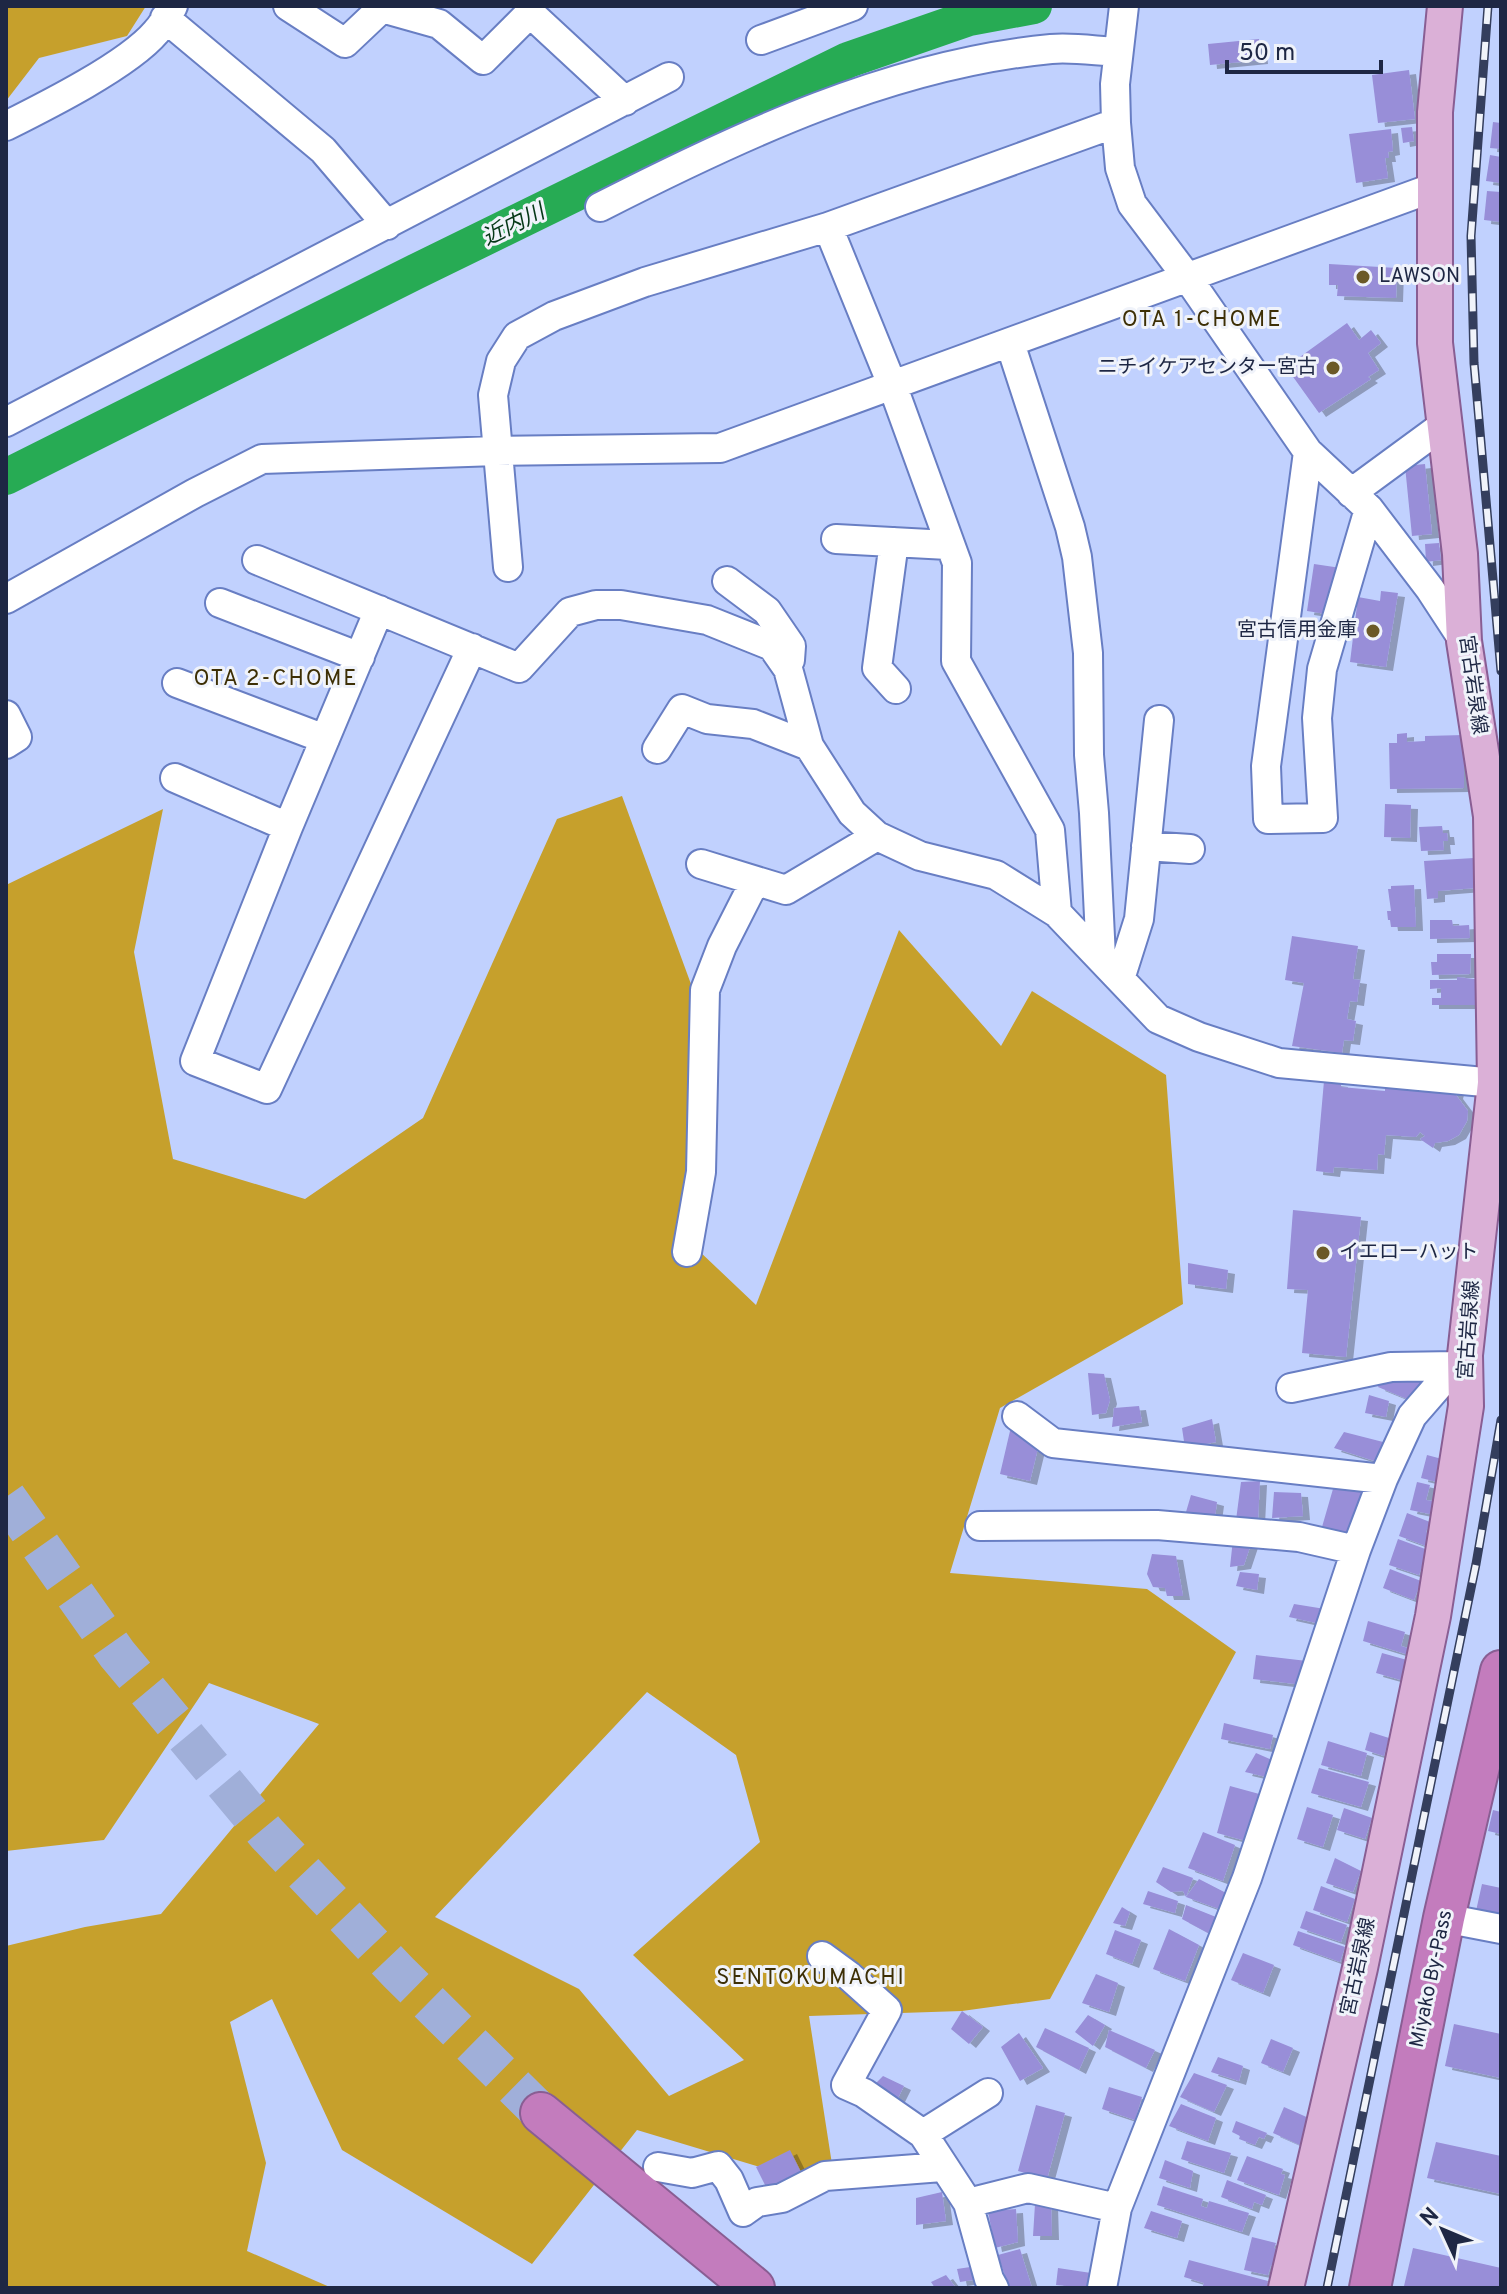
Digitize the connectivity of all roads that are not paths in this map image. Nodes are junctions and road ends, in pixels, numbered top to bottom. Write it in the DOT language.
graph roads {
  1 [pos="288,6"];
  2 [pos="853,6"];
  3 [pos="1124,6"];
  4 [pos="169,12"];
  5 [pos="1444,14"];
  6 [pos="761,40"];
  7 [pos="1120,46"];
  8 [pos="669,77"];
  9 [pos="625,101"];
  10 [pos="1116,123"];
  11 [pos="6,126"];
  12 [pos="1435,187"];
  13 [pos="600,207"];
  14 [pos="387,225"];
  15 [pos="828,227"];
  16 [pos="1187,277"];
  17 [pos="1010,343"];
  18 [pos="893,387"];
  19 [pos="6,422"];
  20 [pos="1445,424"];
  21 [pos="497,451"];
  22 [pos="1308,452"];
  23 [pos="1360,501"];
  24 [pos="836,539"];
  25 [pos="894,542"];
  26 [pos="948,545"];
  27 [pos="257,560"];
  28 [pos="508,567"];
  29 [pos="727,581"];
  30 [pos="6,599"];
  31 [pos="220,603"];
  32 [pos="379,610"];
  33 [pos="1464,641"];
  34 [pos="472,648"];
  35 [pos="360,657"];
  36 [pos="788,669"];
  37 [pos="177,683"];
  38 [pos="896,689"];
  39 [pos="6,715"];
  40 [pos="1159,720"];
  41 [pos="325,739"];
  42 [pos="6,744"];
  43 [pos="809,746"];
  44 [pos="657,749"];
  45 [pos="175,778"];
  46 [pos="288,827"];
  47 [pos="877,836"];
  48 [pos="1146,846"];
  49 [pos="1190,849"];
  50 [pos="701,864"];
  51 [pos="755,881"];
  52 [pos="1057,913"];
  53 [pos="1101,958"];
  54 [pos="1120,979"];
  55 [pos="1495,1083"];
  56 [pos="687,1252"];
  57 [pos="1461,1360"];
  58 [pos="1291,1388"];
  59 [pos="1017,1416"];
  60 [pos="1383,1479"];
  61 [pos="980,1526"];
  62 [pos="1356,1550"];
  63 [pos="1501,1671"];
  64 [pos="1444,1918"];
  65 [pos="1501,1929"];
  66 [pos="822,1956"];
  67 [pos="988,2093"];
  68 [pos="541,2113"];
  69 [pos="923,2134"];
  70 [pos="658,2167"];
  71 [pos="942,2167"];
  72 [pos="968,2203"];
  73 [pos="1117,2208"];
  74 [pos="986,2285"];
  75 [pos="754,2288"];
  76 [pos="1102,2288"];
  77 [pos="1286,2288"];
  78 [pos="1370,2288"];
  1 -- 9 [label="street"];
  2 -- 6 [label="street"];
  3 -- 7 [label="street"];
  4 -- 11 [label="street"];
  4 -- 14 [label="street"];
  5 -- 12 [label="main road, 宮古岩泉線"];
  7 -- 10 [label="street"];
  7 -- 13 [label="street"];
  8 -- 9 [label="street"];
  9 -- 14 [label="street"];
  10 -- 15 [label="street"];
  10 -- 16 [label="street"];
  12 -- 16 [label="street"];
  12 -- 20 [label="main road, 宮古岩泉線"];
  14 -- 19 [label="street"];
  15 -- 18 [label="street"];
  15 -- 21 [label="street"];
  16 -- 17 [label="street"];
  16 -- 22 [label="street"];
  17 -- 18 [label="street"];
  17 -- 53 [label="street"];
  18 -- 21 [label="street"];
  18 -- 26 [label="street"];
  20 -- 23 [label="street"];
  20 -- 33 [label="main road, 宮古岩泉線"];
  21 -- 28 [label="street"];
  21 -- 30 [label="street"];
  22 -- 23 [label="street"];
  22 -- 23 [label="street"];
  23 -- 33 [label="street"];
  24 -- 25 [label="street"];
  25 -- 26 [label="street"];
  25 -- 38 [label="street"];
  26 -- 52 [label="street"];
  27 -- 32 [label="street"];
  29 -- 36 [label="street"];
  31 -- 35 [label="street"];
  32 -- 34 [label="street"];
  32 -- 35 [label="street"];
  33 -- 55 [label="main road, 宮古岩泉線"];
  34 -- 36 [label="street"];
  34 -- 46 [label="street"];
  35 -- 41 [label="street"];
  36 -- 43 [label="street"];
  37 -- 41 [label="street"];
  39 -- 42 [label="street"];
  40 -- 48 [label="street"];
  41 -- 46 [label="street"];
  43 -- 44 [label="street"];
  43 -- 47 [label="street"];
  45 -- 46 [label="street"];
  47 -- 51 [label="street"];
  47 -- 52 [label="street"];
  48 -- 49 [label="street"];
  48 -- 54 [label="street"];
  50 -- 51 [label="street"];
  51 -- 56 [label="street"];
  52 -- 53 [label="street"];
  53 -- 54 [label="street"];
  54 -- 55 [label="street"];
  55 -- 57 [label="main road, 宮古岩泉線"];
  57 -- 58 [label="street"];
  57 -- 60 [label="street"];
  57 -- 77 [label="main road, 宮古岩泉線"];
  59 -- 60 [label="street"];
  60 -- 62 [label="street"];
  61 -- 62 [label="street"];
  62 -- 73 [label="street"];
  63 -- 64 [label="highway, Miyako By-Pass"];
  64 -- 65 [label="street"];
  64 -- 78 [label="highway, Miyako By-Pass"];
  66 -- 69 [label="street"];
  67 -- 69 [label="street"];
  68 -- 75 [label="highway"];
  69 -- 71 [label="street"];
  70 -- 71 [label="street"];
  71 -- 72 [label="street"];
  72 -- 73 [label="street"];
  72 -- 74 [label="street"];
  73 -- 76 [label="street"];
}
